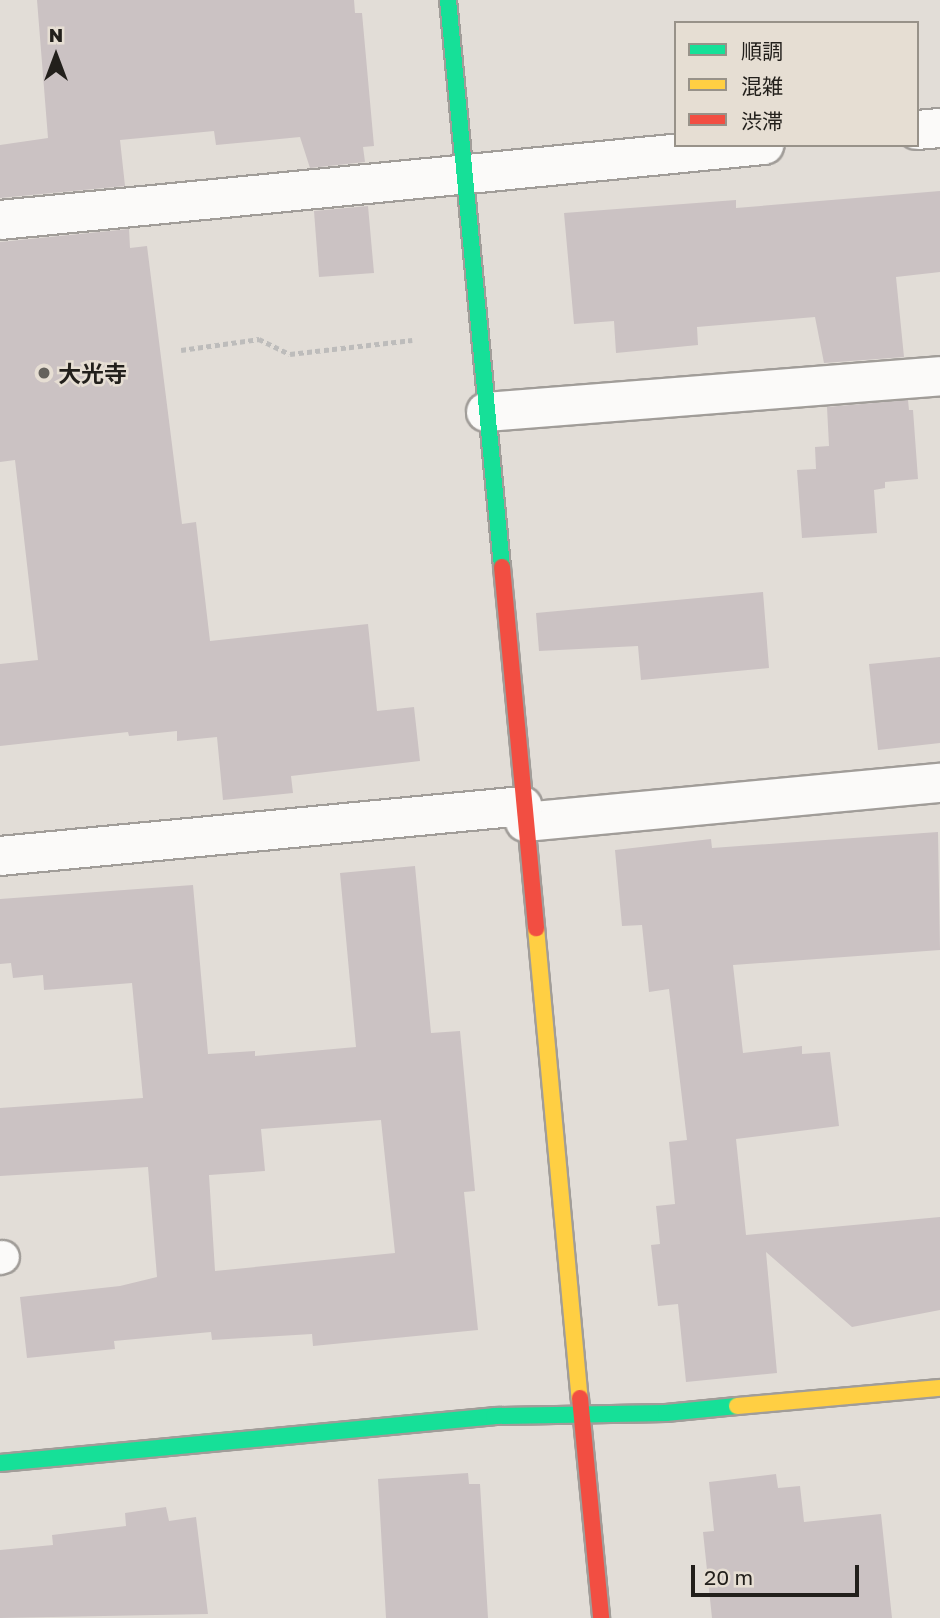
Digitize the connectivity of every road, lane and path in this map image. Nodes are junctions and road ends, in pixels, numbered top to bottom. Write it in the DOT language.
graph roads {
  1 [pos="448,0"];
  2 [pos="940,128"];
  3 [pos="919,130"];
  4 [pos="743,147"];
  5 [pos="464,174"];
  6 [pos="0,220"];
  7 [pos="412,340"];
  8 [pos="181,350"];
  9 [pos="940,376"];
  10 [pos="486,412"];
  11 [pos="940,783"];
  12 [pos="524,814"];
  13 [pos="0,856"];
  14 [pos="940,1388"];
  15 [pos="581,1415"];
  16 [pos="0,1463"];
  17 [pos="601,1618"];
  1 -- 5 [label="street"];
  2 -- 3 [label="street"];
  4 -- 5 [label="street"];
  5 -- 6 [label="street"];
  5 -- 10 [label="street"];
  7 -- 8 [label="path"];
  9 -- 10 [label="street"];
  10 -- 12 [label="street"];
  11 -- 12 [label="street"];
  12 -- 13 [label="street"];
  12 -- 15 [label="street"];
  14 -- 15 [label="street"];
  15 -- 16 [label="street"];
  15 -- 17 [label="street"];
}
